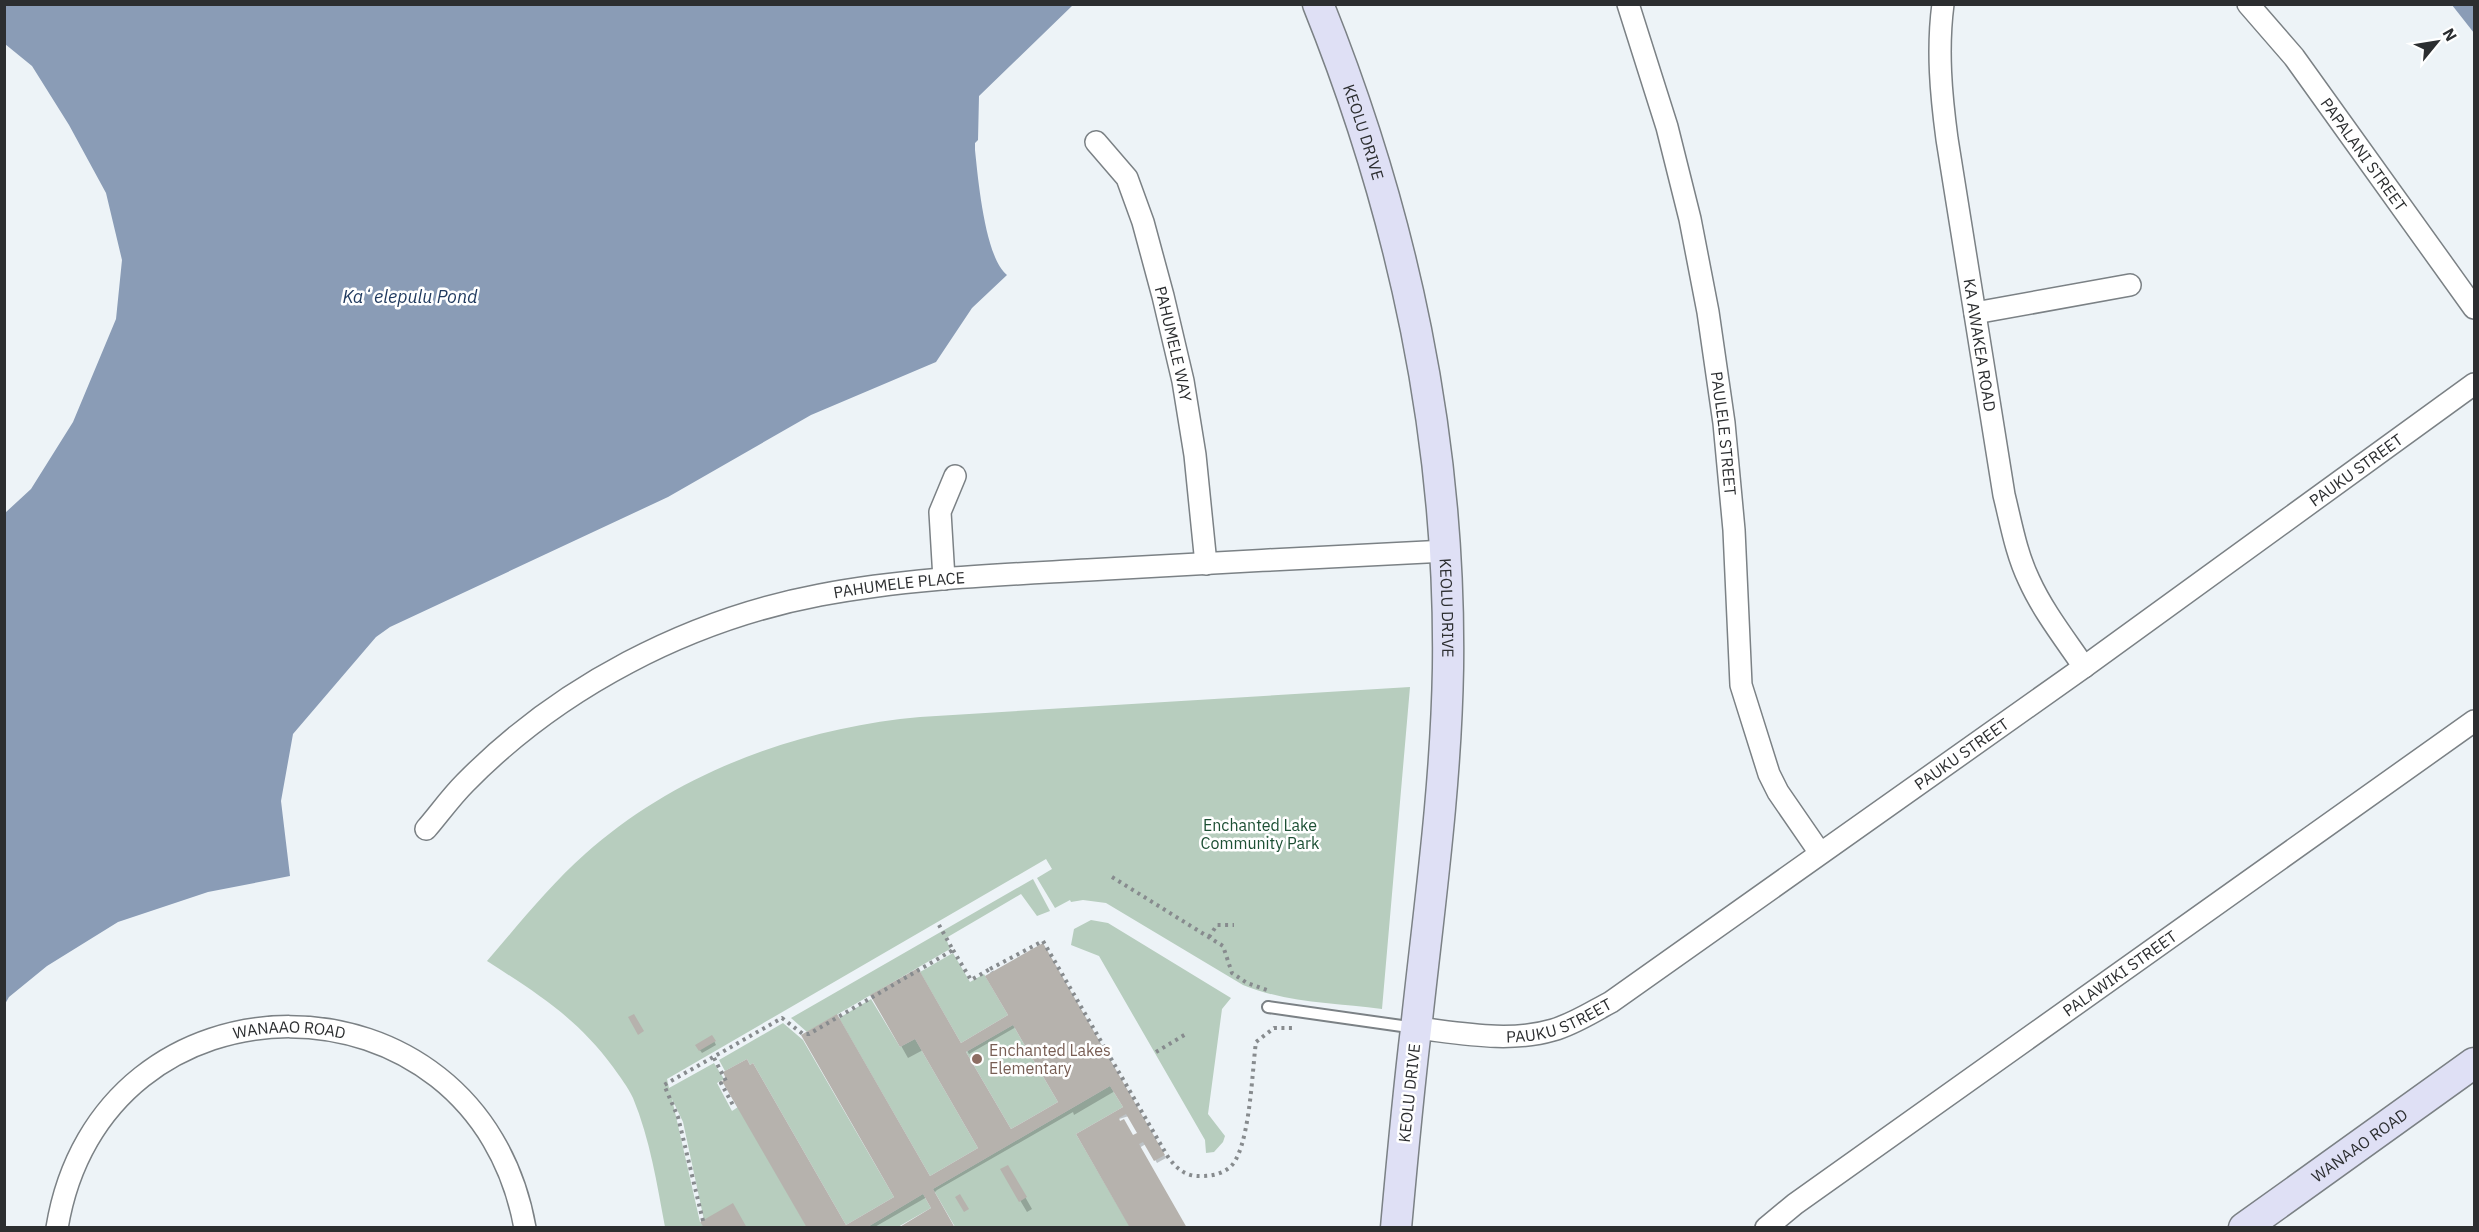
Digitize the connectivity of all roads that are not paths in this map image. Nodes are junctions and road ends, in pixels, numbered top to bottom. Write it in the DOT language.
graph roads {
  1 [pos="1318,4"];
  2 [pos="1628,4"];
  3 [pos="1943,4"];
  4 [pos="2248,4"];
  5 [pos="1096,142"];
  6 [pos="2130,285"];
  7 [pos="2475,308"];
  8 [pos="1976,313"];
  9 [pos="2475,384"];
  10 [pos="955,476"];
  11 [pos="1446,551"];
  12 [pos="1206,564"];
  13 [pos="944,579"];
  14 [pos="2084,667"];
  15 [pos="2475,721"];
  16 [pos="426,829"];
  17 [pos="1820,853"];
  18 [pos="1268,1007"];
  19 [pos="1416,1028"];
  20 [pos="2475,1063"];
  21 [pos="57,1227"];
  22 [pos="525,1227"];
  23 [pos="1396,1227"];
  24 [pos="1766,1227"];
  25 [pos="2244,1227"];
  1 -- 11 [label="main road, KEOLU DRIVE"];
  2 -- 17 [label="street, PAULELE STREET"];
  3 -- 8 [label="street, KA AWAKEA ROAD"];
  4 -- 7 [label="street, PAPALANI STREET"];
  5 -- 12 [label="street, PAHUMELE WAY"];
  6 -- 8 [label="street"];
  8 -- 14 [label="street, KA AWAKEA ROAD"];
  9 -- 14 [label="street, PAUKU STREET"];
  10 -- 13 [label="street"];
  11 -- 12 [label="street, PAHUMELE PLACE"];
  11 -- 19 [label="main road, KEOLU DRIVE"];
  12 -- 13 [label="street, PAHUMELE PLACE"];
  13 -- 16 [label="street, PAHUMELE PLACE"];
  14 -- 17 [label="street, PAUKU STREET"];
  15 -- 24 [label="street, PALAWIKI STREET"];
  17 -- 19 [label="street, PAUKU STREET"];
  18 -- 19 [label="lane"];
  19 -- 23 [label="main road, KEOLU DRIVE"];
  20 -- 25 [label="main road, WANAAO ROAD"];
  21 -- 22 [label="street, WANAAO ROAD"];
}
